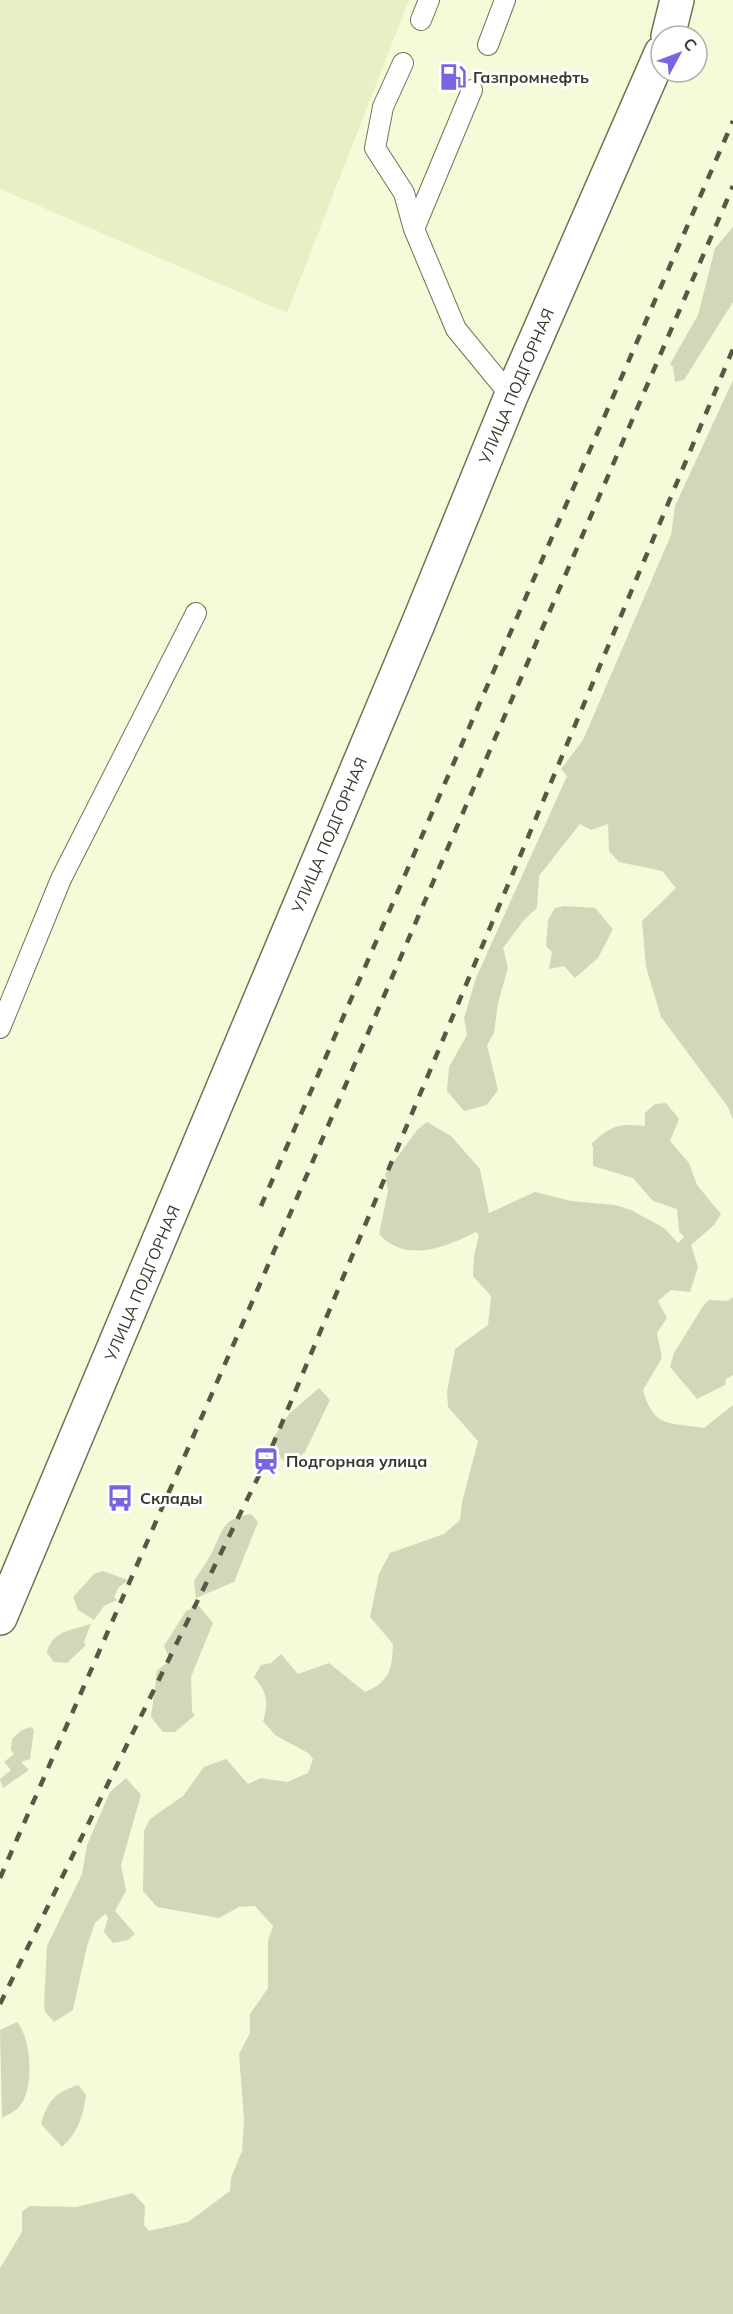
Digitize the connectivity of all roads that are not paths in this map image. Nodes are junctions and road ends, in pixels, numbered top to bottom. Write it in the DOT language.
graph roads {
  1 [pos="429,0"];
  2 [pos="505,0"];
  3 [pos="677,0"];
  4 [pos="421,20"];
  5 [pos="671,24"];
  6 [pos="488,45"];
  7 [pos="403,63"];
  8 [pos="649,80"];
  9 [pos="472,90"];
  10 [pos="414,229"];
  11 [pos="511,396"];
  12 [pos="196,613"];
  13 [pos="0,1028"];
  14 [pos="0,1618"];
  1 -- 4 [label="lane"];
  2 -- 6 [label="lane"];
  3 -- 5 [label="main road"];
  7 -- 10 [label="lane"];
  8 -- 11 [label="main road, УЛИЦА ПОДГОРНАЯ"];
  9 -- 10 [label="lane"];
  10 -- 11 [label="lane"];
  11 -- 14 [label="main road, УЛИЦА ПОДГОРНАЯ"];
  12 -- 13 [label="lane"];
}
